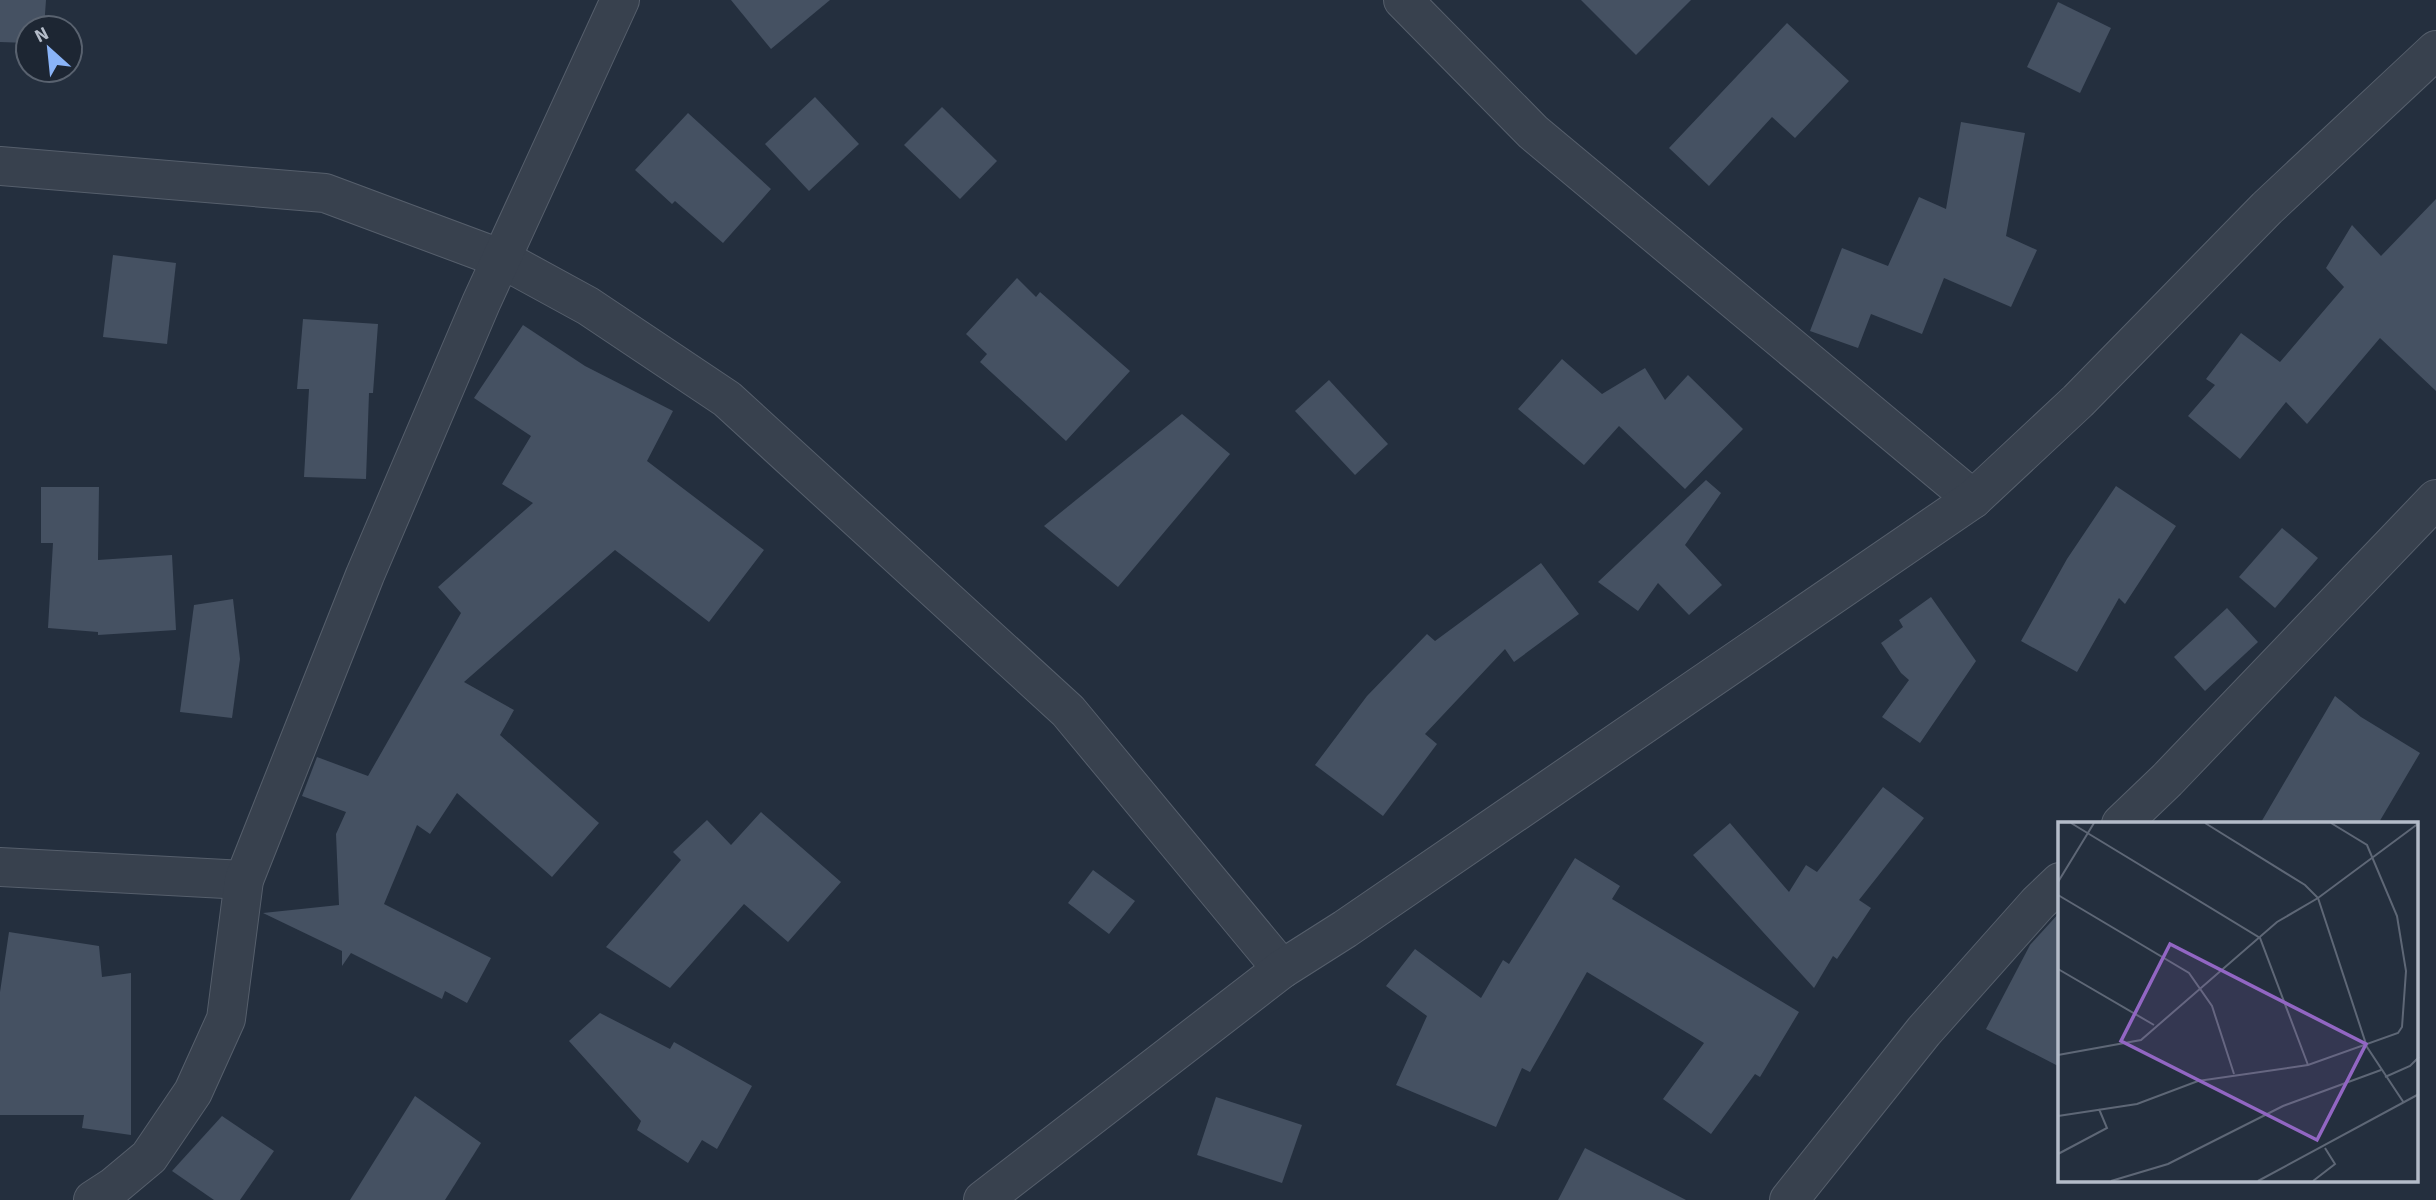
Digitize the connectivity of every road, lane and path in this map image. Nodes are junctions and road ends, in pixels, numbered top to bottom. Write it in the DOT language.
graph roads {
  1 [pos="620,0"];
  2 [pos="1403,0"];
  3 [pos="2436,50"];
  4 [pos="0,166"];
  5 [pos="502,259"];
  6 [pos="1973,499"];
  7 [pos="2436,499"];
  8 [pos="2123,822"];
  9 [pos="0,867"];
  10 [pos="244,880"];
  11 [pos="2058,884"];
  12 [pos="1282,969"];
  13 [pos="93,1200"];
  14 [pos="982,1200"];
  15 [pos="1789,1200"];
  1 -- 5 [label="street"];
  2 -- 6 [label="street"];
  3 -- 6 [label="street"];
  4 -- 5 [label="street"];
  5 -- 10 [label="street"];
  5 -- 12 [label="street"];
  6 -- 12 [label="street"];
  7 -- 8 [label="street"];
  9 -- 10 [label="street"];
  10 -- 13 [label="street"];
  11 -- 15 [label="street"];
  12 -- 14 [label="street"];
}
